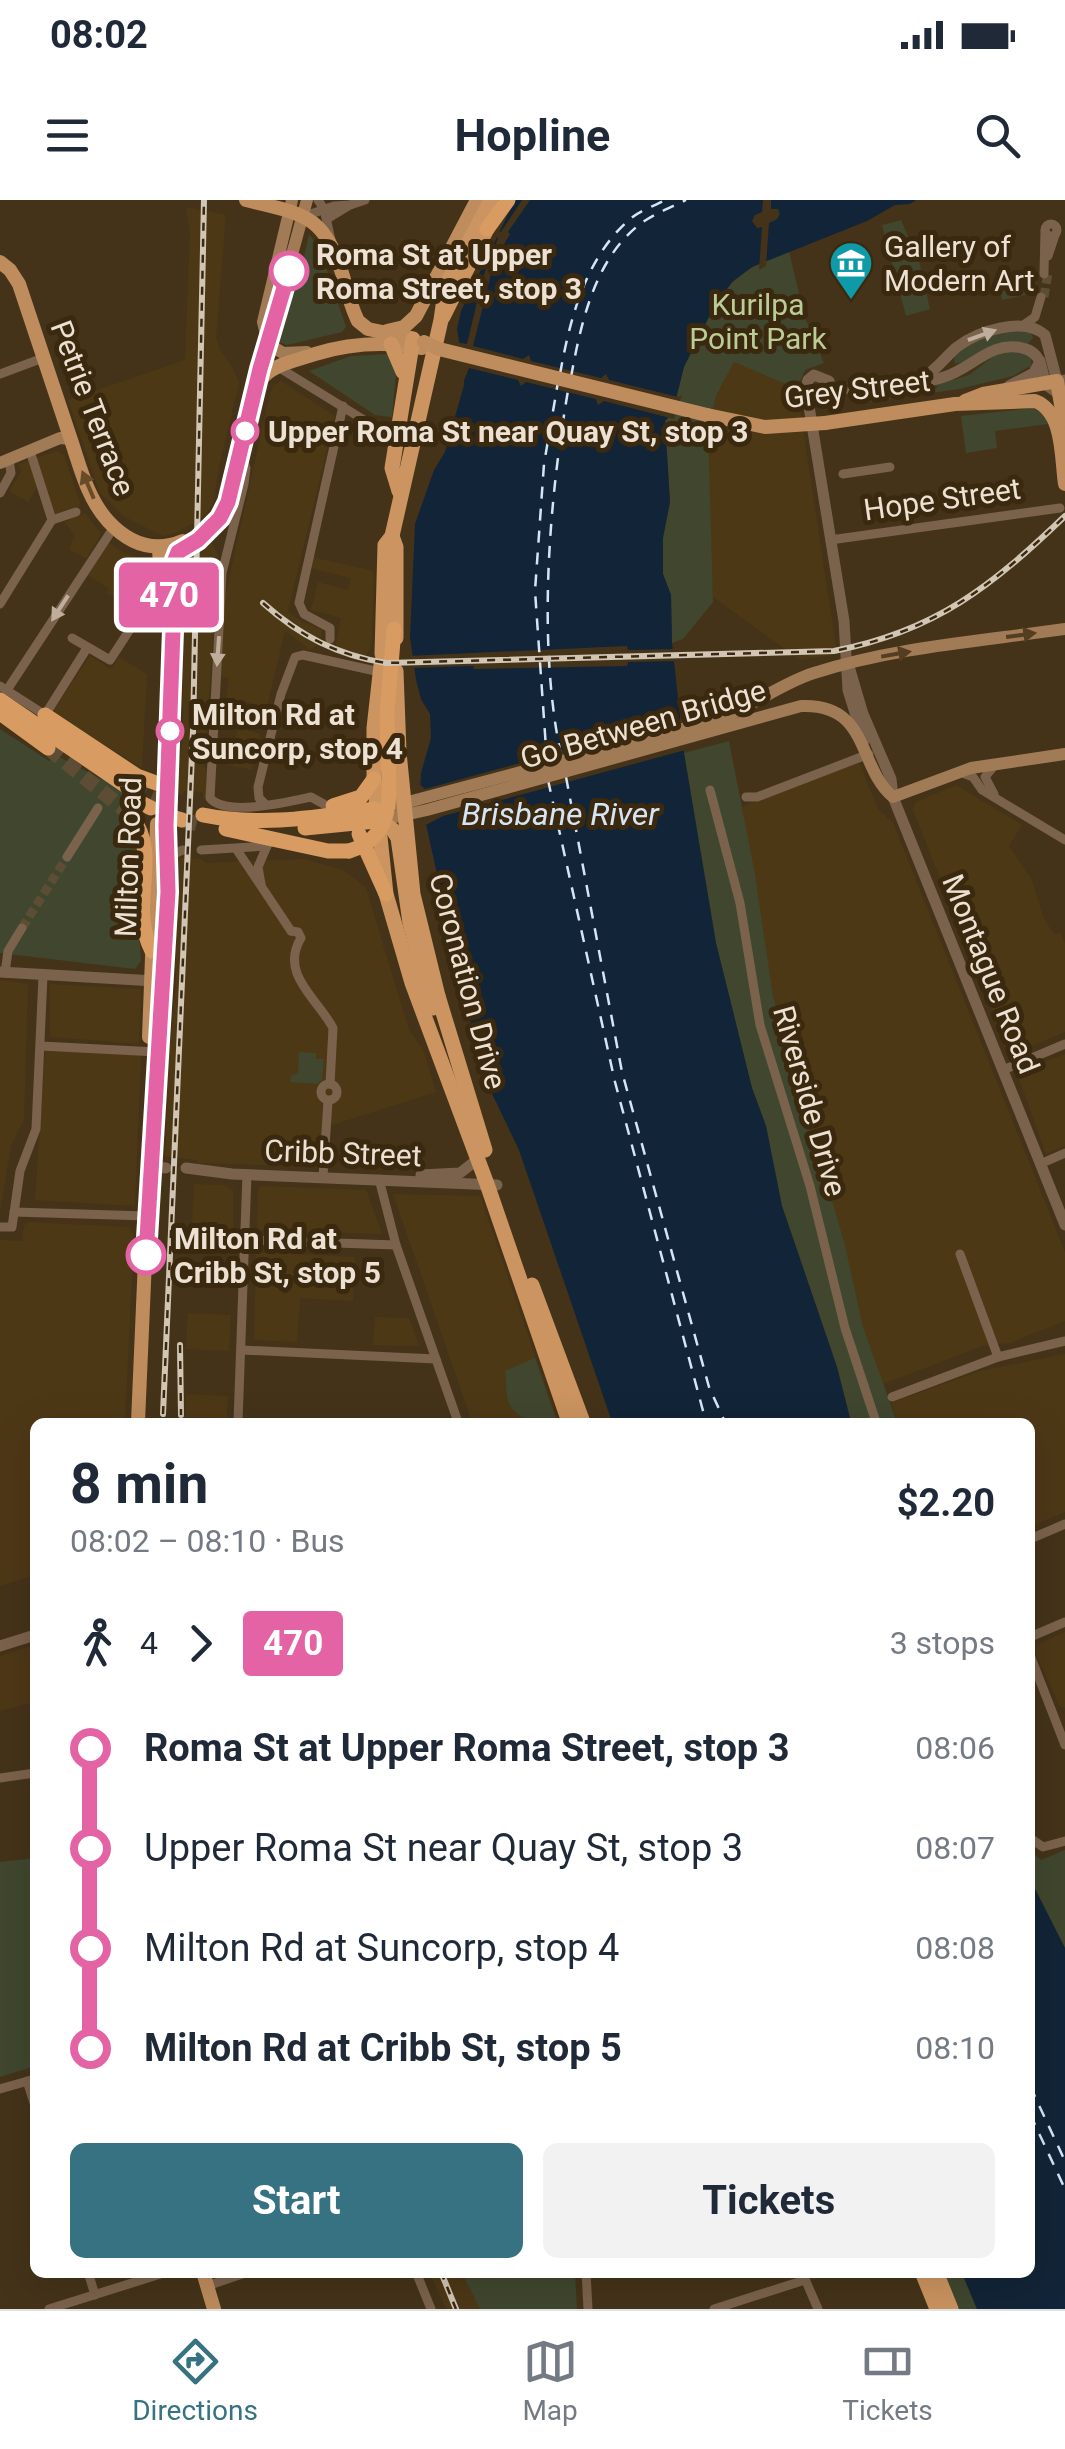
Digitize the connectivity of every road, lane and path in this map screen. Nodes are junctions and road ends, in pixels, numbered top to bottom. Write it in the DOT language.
graph roads {
  1 [pos="246,200"];
  2 [pos="307,200"];
  3 [pos="366,200"];
  4 [pos="476,200"];
  5 [pos="500,204"];
  6 [pos="323,210"];
  7 [pos="297,211"];
  8 [pos="1056,229"];
  9 [pos="331,242"];
  10 [pos="2,267"];
  11 [pos="1046,274"];
  12 [pos="356,316"];
  13 [pos="440,320"];
  14 [pos="1022,326"];
  15 [pos="1038,329"];
  16 [pos="386,338"];
  17 [pos="268,344"];
  18 [pos="418,344"];
  19 [pos="331,349"];
  20 [pos="1027,349"];
  21 [pos="308,357"];
  22 [pos="948,357"];
  23 [pos="43,358"];
  24 [pos="1040,360"];
  25 [pos="277,367"];
  26 [pos="961,370"];
  27 [pos="0,374"];
  28 [pos="405,380"];
  29 [pos="908,384"];
  30 [pos="1059,384"];
  31 [pos="310,385"];
  32 [pos="848,386"];
  33 [pos="806,388"];
  34 [pos="864,389"];
  35 [pos="996,392"];
  36 [pos="821,395"];
  37 [pos="254,397"];
  38 [pos="1024,400"];
  39 [pos="955,404"];
  40 [pos="343,406"];
  41 [pos="399,426"];
  42 [pos="376,428"];
  43 [pos="1065,428"];
  44 [pos="70,439"];
  45 [pos="396,446"];
  46 [pos="30,451"];
  47 [pos="240,453"];
  48 [pos="819,460"];
  49 [pos="4,462"];
  50 [pos="890,467"];
  51 [pos="843,474"];
  52 [pos="1065,484"];
  53 [pos="0,493"];
  54 [pos="400,494"];
  55 [pos="1060,508"];
  56 [pos="76,512"];
  57 [pos="52,520"];
  58 [pos="114,527"];
  59 [pos="392,536"];
  60 [pos="830,540"];
  61 [pos="183,544"];
  62 [pos="159,548"];
  63 [pos="162,597"];
  64 [pos="0,604"];
  65 [pos="1065,629"];
  66 [pos="72,638"];
  67 [pos="330,639"];
  68 [pos="86,648"];
  69 [pos="848,663"];
  70 [pos="381,664"];
  71 [pos="2,692"];
  72 [pos="0,714"];
  73 [pos="51,719"];
  74 [pos="718,725"];
  75 [pos="48,748"];
  76 [pos="869,754"];
  77 [pos="1065,754"];
  78 [pos="393,755"];
  79 [pos="997,763"];
  80 [pos="959,772"];
  81 [pos="374,779"];
  82 [pos="710,790"];
  83 [pos="996,796"];
  84 [pos="746,797"];
  85 [pos="893,797"];
  86 [pos="158,804"];
  87 [pos="329,807"];
  88 [pos="98,808"];
  89 [pos="264,808"];
  90 [pos="396,813"];
  91 [pos="350,825"];
  92 [pos="244,832"];
  93 [pos="1065,840"];
  94 [pos="267,846"];
  95 [pos="306,846"];
  96 [pos="183,850"];
  97 [pos="200,850"];
  98 [pos="237,850"];
  99 [pos="67,856"];
  100 [pos="166,857"];
  101 [pos="262,886"];
  102 [pos="386,894"];
  103 [pos="407,908"];
  104 [pos="22,928"];
  105 [pos="395,928"];
  106 [pos="152,952"];
  107 [pos="2,972"];
  108 [pos="43,976"];
  109 [pos="157,981"];
  110 [pos="1065,1044"];
  111 [pos="41,1046"];
  112 [pos="152,1052"];
  113 [pos="1002,1070"];
  114 [pos="479,1134"];
  115 [pos="1065,1153"];
  116 [pos="478,1159"];
  117 [pos="1040,1164"];
  118 [pos="149,1168"];
  119 [pos="166,1168"];
  120 [pos="186,1168"];
  121 [pos="247,1174"];
  122 [pos="323,1176"];
  123 [pos="386,1179"];
  124 [pos="492,1184"];
  125 [pos="14,1212"];
  126 [pos="147,1216"];
  127 [pos="1065,1225"];
  128 [pos="0,1227"];
  129 [pos="245,1240"];
  130 [pos="396,1246"];
  131 [pos="960,1254"];
  132 [pos="1065,1341"];
  133 [pos="242,1350"];
  134 [pos="998,1356"];
  135 [pos="436,1359"];
  136 [pos="892,1397"];
  137 [pos="138,1418"];
  138 [pos="238,1418"];
  139 [pos="457,1418"];
  140 [pos="568,1418"];
  141 [pos="581,1418"];
  142 [pos="875,1418"];
  143 [pos="1065,1524"];
  144 [pos="1035,1537"];
  145 [pos="1065,1622"];
  146 [pos="1035,1635"];
  147 [pos="30,1637"];
  148 [pos="0,1646"];
  149 [pos="1035,1666"];
  150 [pos="1061,1724"];
  151 [pos="1065,1745"];
  152 [pos="30,1773"];
  153 [pos="0,1778"];
  154 [pos="1065,1841"];
  155 [pos="1035,1842"];
  156 [pos="30,2080"];
  157 [pos="0,2090"];
  158 [pos="90,2278"];
  159 [pos="150,2278"];
  160 [pos="208,2278"];
  161 [pos="418,2278"];
  162 [pos="586,2278"];
  163 [pos="799,2278"];
  164 [pos="805,2278"];
  165 [pos="924,2278"];
  166 [pos="938,2278"];
  167 [pos="95,2295"];
  168 [pos="49,2309"];
  169 [pos="214,2309"];
  170 [pos="431,2309"];
  171 [pos="588,2309"];
  172 [pos="714,2309"];
  173 [pos="818,2309"];
  174 [pos="937,2309"];
  175 [pos="951,2309"];
  1 -- 7 [label="main road"];
  2 -- 7 [label="main road"];
  3 -- 6 [label="street"];
  4 -- 16 [label="main road"];
  5 -- 13 [label="highway, Coronation Drive"];
  5 -- 13 [label="highway, Coronation Drive"];
  6 -- 7 [label="street"];
  6 -- 9 [label="street"];
  7 -- 9 [label="main road"];
  7 -- 17 [label="main road"];
  8 -- 11 [label="street"];
  9 -- 12 [label="main road"];
  10 -- 23 [label="main road, Petrie Terrace"];
  12 -- 16 [label="main road"];
  12 -- 19 [label="main road"];
  13 -- 54 [label="highway, Coronation Drive"];
  14 -- 15 [label="street"];
  14 -- 15 [label="street"];
  22 -- 14 [label="street, one-way"];
  15 -- 20 [label="street"];
  15 -- 30 [label="street"];
  16 -- 18 [label="main road, Grey Street"];
  16 -- 19 [label="main road, Grey Street"];
  16 -- 28 [label="highway"];
  17 -- 19 [label="main road"];
  17 -- 37 [label="main road"];
  18 -- 28 [label="highway"];
  18 -- 39 [label="main road, Grey Street, bridge"];
  19 -- 21 [label="main road, Grey Street"];
  20 -- 24 [label="street"];
  20 -- 26 [label="street"];
  21 -- 25 [label="main road, Grey Street"];
  21 -- 31 [label="street"];
  22 -- 26 [label="street"];
  22 -- 29 [label="street"];
  23 -- 27 [label="street"];
  23 -- 44 [label="main road, Petrie Terrace"];
  24 -- 30 [label="street"];
  24 -- 35 [label="street"];
  25 -- 31 [label="street"];
  25 -- 37 [label="main road"];
  26 -- 29 [label="street"];
  28 -- 41 [label="highway"];
  29 -- 34 [label="street"];
  30 -- 35 [label="main road, Grey Street"];
  30 -- 38 [label="street, Grey Street"];
  30 -- 43 [label="main road"];
  31 -- 40 [label="street"];
  32 -- 34 [label="street"];
  33 -- 36 [label="street"];
  33 -- 36 [label="street"];
  33 -- 48 [label="street, Montague Road"];
  34 -- 36 [label="street"];
  35 -- 39 [label="main road, Grey Street"];
  36 -- 48 [label="street, Montague Road"];
  37 -- 47 [label="main road"];
  38 -- 39 [label="main road, Grey Street"];
  38 -- 52 [label="main road"];
  40 -- 42 [label="street"];
  40 -- 67 [label="street"];
  41 -- 42 [label="street"];
  41 -- 45 [label="highway"];
  42 -- 45 [label="street"];
  44 -- 46 [label="main road"];
  58 -- 44 [label="main road, Petrie Terrace, one-way"];
  45 -- 54 [label="highway"];
  46 -- 49 [label="main road"];
  46 -- 57 [label="street"];
  47 -- 61 [label="main road, bridge"];
  47 -- 89 [label="street, one-way"];
  48 -- 60 [label="street, Montague Road"];
  49 -- 53 [label="street"];
  50 -- 51 [label="street"];
  54 -- 59 [label="highway, Coronation Drive"];
  55 -- 60 [label="street, Hope Street"];
  56 -- 57 [label="street"];
  57 -- 64 [label="street"];
  58 -- 62 [label="main road, Petrie Terrace"];
  58 -- 71 [label="street, one-way"];
  59 -- 70 [label="highway, Coronation Drive"];
  59 -- 78 [label="highway, Coronation Drive"];
  60 -- 69 [label="street, Montague Road"];
  61 -- 62 [label="main road"];
  61 -- 86 [label="main road, Milton Road"];
  62 -- 63 [label="main road, Milton Road"];
  63 -- 68 [label="street"];
  63 -- 86 [label="main road, Milton Road"];
  69 -- 65 [label="main road, Go Between Bridge, one-way"];
  66 -- 68 [label="street"];
  68 -- 73 [label="street"];
  69 -- 74 [label="main road, Go Between Bridge"];
  69 -- 76 [label="street, Montague Road"];
  69 -- 85 [label="street, Montague Road"];
  70 -- 81 [label="highway, Coronation Drive"];
  70 -- 89 [label="street"];
  71 -- 73 [label="highway"];
  71 -- 86 [label="highway"];
  72 -- 75 [label="highway"];
  73 -- 86 [label="highway"];
  74 -- 76 [label="main road, Go Between Bridge"];
  74 -- 90 [label="main road, Go Between Bridge"];
  76 -- 84 [label="street"];
  76 -- 85 [label="main road, Montague Road"];
  77 -- 79 [label="main road"];
  78 -- 95 [label="highway, bridge"];
  78 -- 114 [label="highway, Coronation Drive, bridge"];
  79 -- 80 [label="main road"];
  79 -- 83 [label="street"];
  80 -- 83 [label="street"];
  80 -- 85 [label="main road"];
  81 -- 87 [label="highway"];
  81 -- 90 [label="highway, Coronation Drive"];
  82 -- 142 [label="street, Riverside Drive"];
  83 -- 93 [label="street"];
  85 -- 113 [label="street, Montague Road"];
  86 -- 100 [label="main road, Milton Road"];
  86 -- 106 [label="main road, Milton Road"];
  86 -- 106 [label="highway"];
  87 -- 89 [label="highway"];
  87 -- 89 [label="street"];
  88 -- 99 [label="street"];
  89 -- 90 [label="highway"];
  89 -- 92 [label="highway"];
  90 -- 91 [label="highway"];
  90 -- 102 [label="highway, Coronation Drive"];
  90 -- 103 [label="highway"];
  90 -- 103 [label="main road"];
  90 -- 105 [label="highway"];
  91 -- 92 [label="highway"];
  91 -- 102 [label="highway"];
  92 -- 95 [label="highway"];
  94 -- 95 [label="highway"];
  94 -- 98 [label="street"];
  94 -- 101 [label="street"];
  96 -- 100 [label="street"];
  97 -- 98 [label="street"];
  98 -- 101 [label="street"];
  100 -- 109 [label="main road, Milton Road"];
  101 -- 122 [label="street"];
  102 -- 105 [label="highway, Coronation Drive"];
  103 -- 114 [label="highway"];
  104 -- 107 [label="street"];
  105 -- 116 [label="highway, Coronation Drive"];
  106 -- 109 [label="main road, Milton Road"];
  107 -- 108 [label="street"];
  108 -- 109 [label="street"];
  108 -- 111 [label="street"];
  109 -- 112 [label="main road, Milton Road"];
  110 -- 113 [label="street"];
  111 -- 112 [label="street"];
  111 -- 125 [label="street"];
  112 -- 118 [label="main road, Milton Road"];
  113 -- 117 [label="street, Montague Road"];
  114 -- 124 [label="highway, Coronation Drive"];
  115 -- 117 [label="street"];
  116 -- 123 [label="street"];
  116 -- 124 [label="highway, Coronation Drive"];
  117 -- 127 [label="street, Montague Road"];
  118 -- 119 [label="street"];
  118 -- 126 [label="main road, Milton Road"];
  120 -- 121 [label="street, Cribb Street"];
  121 -- 122 [label="street, Cribb Street"];
  121 -- 129 [label="street"];
  122 -- 123 [label="street, Cribb Street"];
  123 -- 124 [label="street, Cribb Street"];
  123 -- 130 [label="street"];
  124 -- 140 [label="highway, Coronation Drive"];
  124 -- 141 [label="highway, Coronation Drive"];
  125 -- 126 [label="street"];
  125 -- 128 [label="street"];
  126 -- 137 [label="main road, Milton Road"];
  129 -- 130 [label="street"];
  129 -- 133 [label="street"];
  130 -- 135 [label="street"];
  131 -- 134 [label="street"];
  132 -- 134 [label="street"];
  133 -- 135 [label="street"];
  133 -- 138 [label="street"];
  134 -- 136 [label="street"];
  135 -- 139 [label="street"];
  143 -- 144 [label="street"];
  145 -- 146 [label="street"];
  147 -- 148 [label="street"];
  149 -- 150 [label="street"];
  150 -- 151 [label="street"];
  152 -- 153 [label="street"];
  154 -- 155 [label="street"];
  156 -- 157 [label="street"];
  158 -- 167 [label="street"];
  159 -- 167 [label="street"];
  160 -- 169 [label="main road"];
  161 -- 170 [label="street"];
  162 -- 171 [label="street"];
  163 -- 172 [label="street"];
  164 -- 173 [label="street"];
  165 -- 174 [label="highway"];
  166 -- 175 [label="highway"];
  167 -- 168 [label="street"];
}
